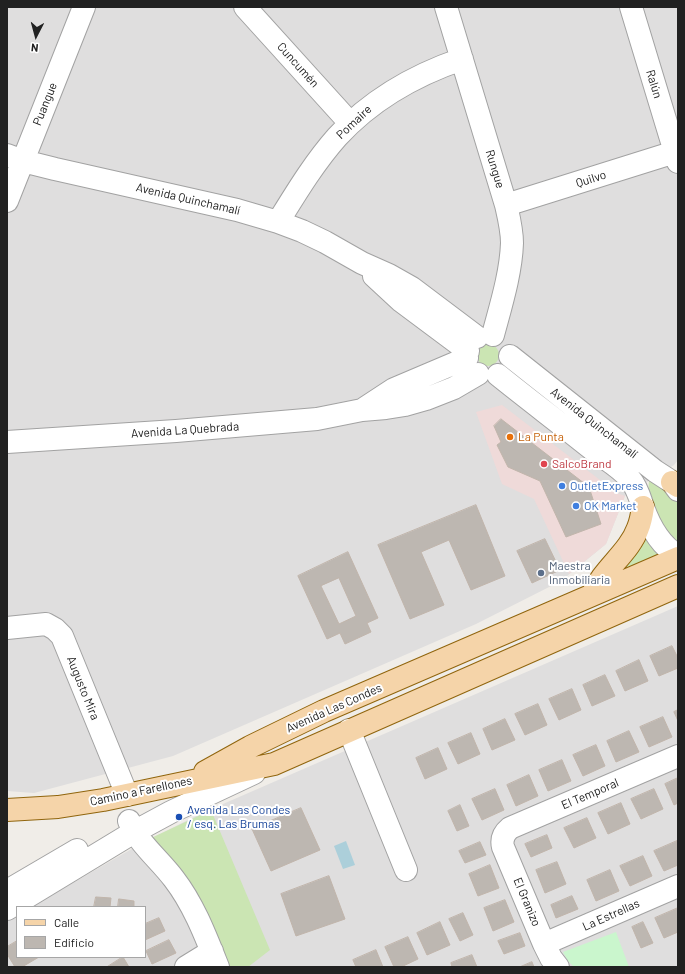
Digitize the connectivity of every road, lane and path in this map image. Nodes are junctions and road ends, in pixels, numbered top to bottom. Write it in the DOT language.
graph roads {
  1 [pos="84,7"];
  2 [pos="245,7"];
  3 [pos="446,7"];
  4 [pos="631,7"];
  5 [pos="462,59"];
  6 [pos="350,123"];
  7 [pos="676,157"];
  8 [pos="15,158"];
  9 [pos="7,201"];
  10 [pos="506,205"];
  11 [pos="278,222"];
  12 [pos="480,355"];
  13 [pos="7,442"];
  14 [pos="671,482"];
  15 [pos="641,500"];
  16 [pos="678,557"];
  17 [pos="678,586"];
  18 [pos="592,595"];
  19 [pos="7,628"];
  20 [pos="349,730"];
  21 [pos="678,756"];
  22 [pos="274,764"];
  23 [pos="191,781"];
  24 [pos="127,795"];
  25 [pos="7,810"];
  26 [pos="132,827"];
  27 [pos="504,834"];
  28 [pos="406,870"];
  29 [pos="678,886"];
  30 [pos="7,891"];
  31 [pos="7,909"];
  32 [pos="544,944"];
  33 [pos="215,959"];
  34 [pos="186,967"];
  35 [pos="558,967"];
  1 -- 8 [label="street, Puangue"];
  2 -- 6 [label="street, Cuncumén"];
  3 -- 5 [label="street, Rungue"];
  4 -- 7 [label="street, Ralún"];
  5 -- 6 [label="street, Pomaire"];
  5 -- 10 [label="street, Rungue"];
  6 -- 11 [label="street, Pomaire"];
  7 -- 10 [label="street, Quilvo"];
  8 -- 9 [label="street, Puangue"];
  8 -- 11 [label="street, Avenida Quinchamalí"];
  10 -- 12 [label="street, Rungue"];
  11 -- 12 [label="street, Avenida Quinchamalí"];
  12 -- 13 [label="street, Avenida La Quebrada"];
  12 -- 14 [label="street, Avenida Quinchamalí"];
  12 -- 15 [label="street, Avenida Quinchamalí"];
  14 -- 15 [label="street"];
  15 -- 16 [label="street, Avenida Quinchamalí"];
  15 -- 18 [label="main road"];
  16 -- 18 [label="main road, Avenida Las Condes"];
  17 -- 20 [label="main road, Avenida Las Condes"];
  18 -- 23 [label="main road, Avenida Las Condes"];
  19 -- 24 [label="street, Augusto Mira"];
  20 -- 22 [label="main road, Avenida Las Condes"];
  20 -- 28 [label="street"];
  21 -- 27 [label="street, El Temporal"];
  22 -- 23 [label="main road, Camino a Farellones"];
  22 -- 26 [label="street, Avenida Las Condes"];
  23 -- 24 [label="main road, Camino a Farellones"];
  23 -- 26 [label="street, Avenida Las Condes"];
  24 -- 25 [label="main road, Camino a Farellones"];
  26 -- 30 [label="street, Avenida Las Condes"];
  26 -- 31 [label="street, Avenida Las Condes"];
  26 -- 33 [label="street"];
  27 -- 32 [label="street, El Granizo"];
  29 -- 32 [label="street, La Estrellas"];
  32 -- 35 [label="street, El Granizo"];
  33 -- 34 [label="street"];
}
